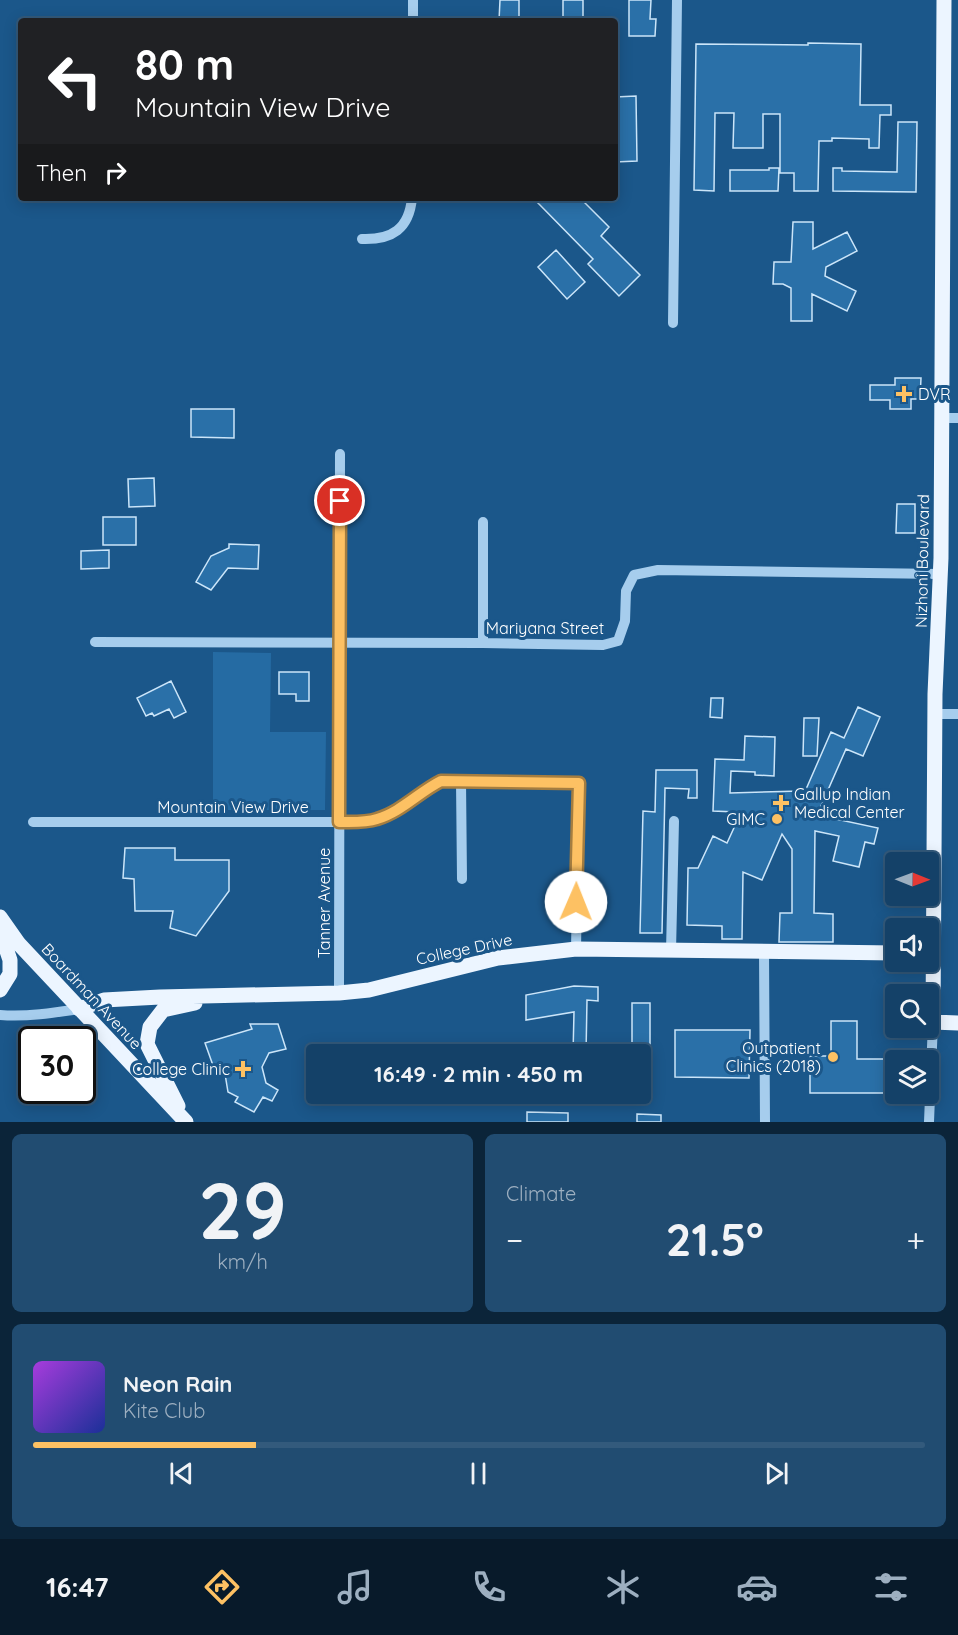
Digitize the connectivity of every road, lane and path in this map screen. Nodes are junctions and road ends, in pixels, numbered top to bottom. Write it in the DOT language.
graph roads {
  1 [pos="413,0"];
  2 [pos="677,0"];
  3 [pos="944,0"];
  4 [pos="413,18"];
  5 [pos="412,201"];
  6 [pos="362,239"];
  7 [pos="673,323"];
  8 [pos="942,418"];
  9 [pos="958,418"];
  10 [pos="340,454"];
  11 [pos="483,522"];
  12 [pos="940,574"];
  13 [pos="95,642"];
  14 [pos="483,643"];
  15 [pos="340,644"];
  16 [pos="935,714"];
  17 [pos="958,714"];
  18 [pos="461,781"];
  19 [pos="674,821"];
  20 [pos="33,822"];
  21 [pos="339,822"];
  22 [pos="462,879"];
  23 [pos="0,917"];
  24 [pos="932,918"];
  25 [pos="0,930"];
  26 [pos="576,949"];
  27 [pos="671,951"];
  28 [pos="764,951"];
  29 [pos="885,953"];
  30 [pos="0,990"];
  31 [pos="339,993"];
  32 [pos="227,996"];
  33 [pos="79,1009"];
  34 [pos="0,1015"];
  35 [pos="939,1022"];
  36 [pos="958,1023"];
  37 [pos="932,1038"];
  38 [pos="186,1122"];
  39 [pos="765,1122"];
  40 [pos="929,1122"];
  1 -- 4 [label="street"];
  2 -- 7 [label="street"];
  3 -- 8 [label="main road, Nizhoni Boulevard"];
  5 -- 6 [label="street"];
  8 -- 9 [label="street"];
  8 -- 12 [label="main road, Nizhoni Boulevard"];
  10 -- 15 [label="street, Tanner Avenue"];
  11 -- 14 [label="street"];
  12 -- 14 [label="street, Mariyana Street"];
  12 -- 16 [label="main road, Nizhoni Boulevard"];
  13 -- 15 [label="street, Mariyana Street"];
  14 -- 15 [label="street, Mariyana Street"];
  15 -- 21 [label="street, Tanner Avenue"];
  16 -- 17 [label="street"];
  16 -- 24 [label="main road, Nizhoni Boulevard"];
  18 -- 21 [label="street, Mountain View Drive"];
  18 -- 22 [label="street"];
  18 -- 26 [label="street, Mountain View Drive"];
  19 -- 27 [label="street"];
  20 -- 21 [label="street, Mountain View Drive"];
  21 -- 31 [label="street, Tanner Avenue"];
  23 -- 33 [label="main road, Boardman Avenue"];
  25 -- 30 [label="main road"];
  26 -- 27 [label="main road, College Drive"];
  26 -- 31 [label="main road, College Drive"];
  27 -- 28 [label="main road, College Drive"];
  28 -- 29 [label="main road, College Drive"];
  28 -- 39 [label="street"];
  31 -- 32 [label="main road, College Drive"];
  32 -- 33 [label="main road, College Drive"];
  32 -- 38 [label="main road"];
  33 -- 34 [label="street"];
  33 -- 38 [label="main road, Boardman Avenue"];
  35 -- 36 [label="main road"];
  37 -- 40 [label="street, Nizhoni Boulevard"];
}
